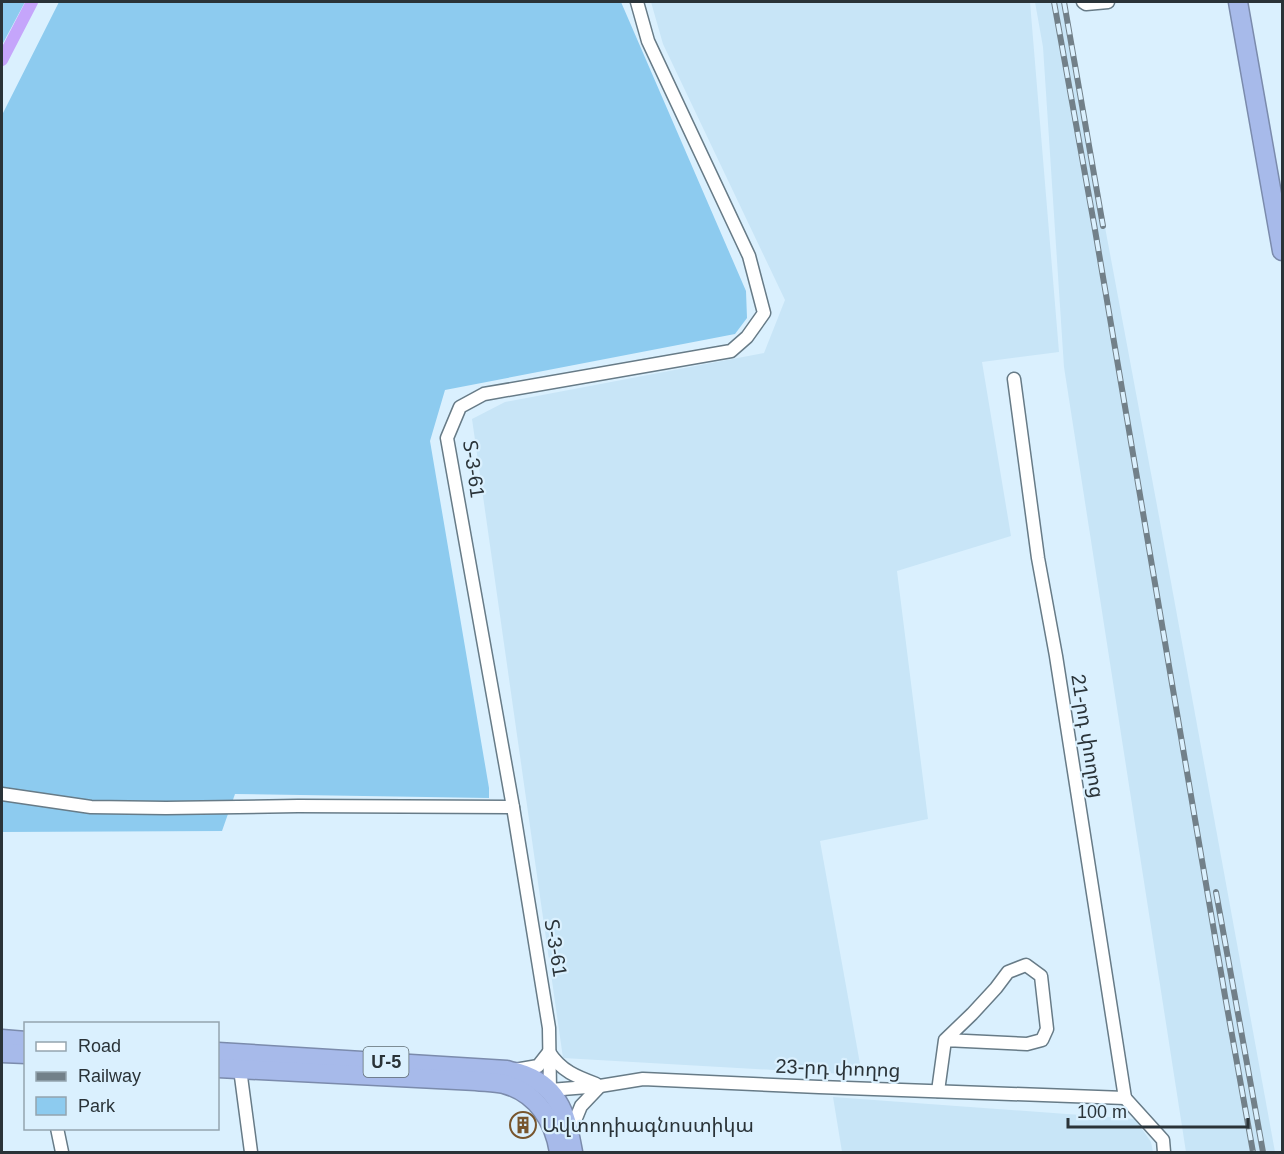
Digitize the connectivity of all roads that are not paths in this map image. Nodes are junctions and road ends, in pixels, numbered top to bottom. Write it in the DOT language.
graph roads {
  1 [pos="637,2"];
  2 [pos="1083,2"];
  3 [pos="1108,2"];
  4 [pos="1238,2"];
  5 [pos="1282,251"];
  6 [pos="1014,380"];
  7 [pos="2,794"];
  8 [pos="513,807"];
  9 [pos="2,1039"];
  10 [pos="945,1040"];
  11 [pos="24,1041"];
  12 [pos="219,1052"];
  13 [pos="549,1052"];
  14 [pos="2,1053"];
  15 [pos="24,1054"];
  16 [pos="219,1068"];
  17 [pos="240,1069"];
  18 [pos="508,1070"];
  19 [pos="600,1086"];
  20 [pos="938,1091"];
  21 [pos="544,1097"];
  22 [pos="1125,1098"];
  23 [pos="57,1130"];
  24 [pos="570,1133"];
  25 [pos="62,1152"];
  26 [pos="251,1152"];
  27 [pos="559,1152"];
  28 [pos="573,1152"];
  29 [pos="1164,1152"];
  1 -- 8 [label="street, Տ-3-61 / Տ-3-61"];
  2 -- 3 [label="street"];
  4 -- 5 [label="highway"];
  6 -- 22 [label="street, 21-րդ փողոց"];
  7 -- 8 [label="street"];
  8 -- 13 [label="street, Տ-3-61 / Տ-3-61"];
  9 -- 11 [label="highway"];
  10 -- 10 [label="street"];
  10 -- 20 [label="street"];
  12 -- 18 [label="highway, Մ-5"];
  13 -- 18 [label="street"];
  13 -- 19 [label="street"];
  13 -- 21 [label="street, Տ-3-61 / Տ-3-61"];
  14 -- 15 [label="highway"];
  16 -- 17 [label="highway, Մ-5"];
  17 -- 21 [label="highway, Մ-5"];
  17 -- 26 [label="street"];
  18 -- 21 [label="highway, Մ-5"];
  19 -- 20 [label="street, 23-րդ փողոց"];
  19 -- 21 [label="street, 23-րդ փողոց"];
  19 -- 24 [label="street"];
  20 -- 22 [label="street, 23-րդ փողոց"];
  21 -- 24 [label="highway, Մ-5"];
  21 -- 27 [label="highway, Մ-5"];
  22 -- 29 [label="street"];
  23 -- 25 [label="street"];
  24 -- 28 [label="highway, Մ-5"];
}
